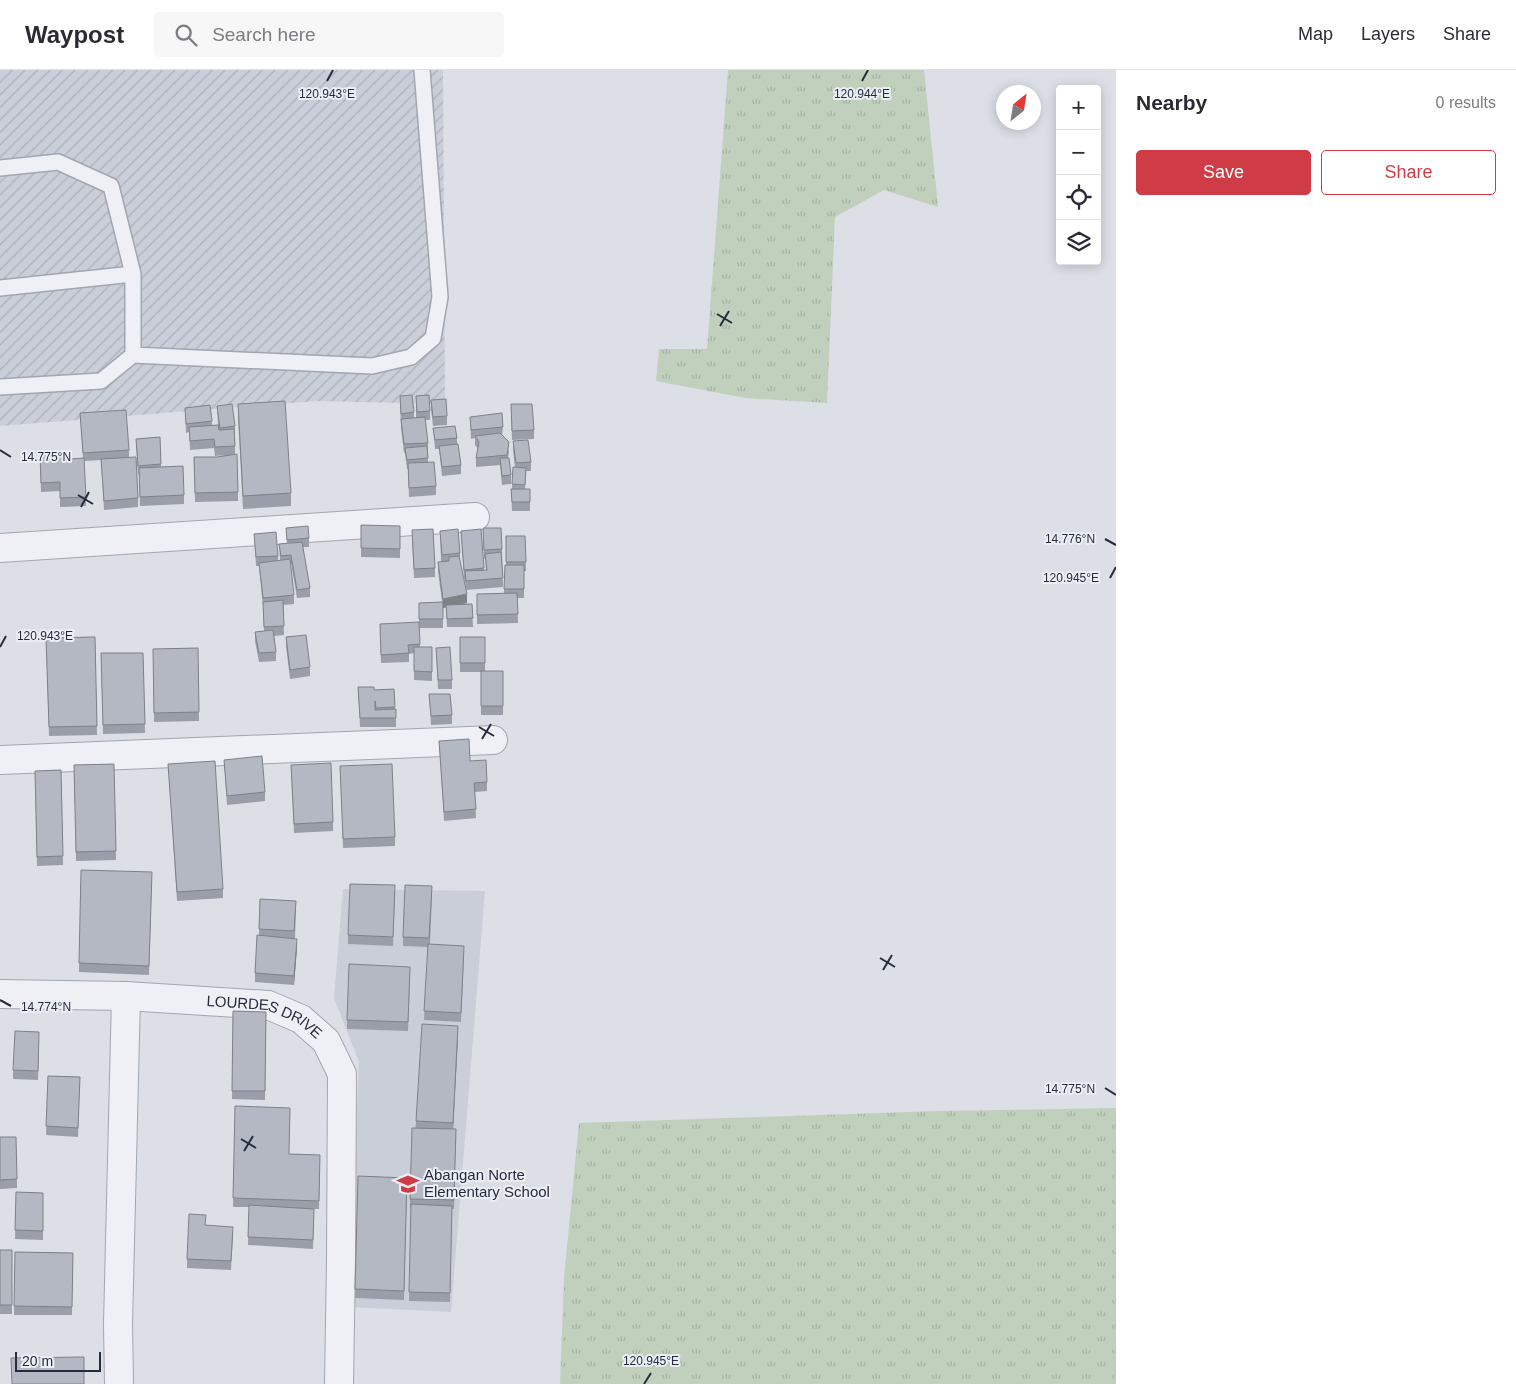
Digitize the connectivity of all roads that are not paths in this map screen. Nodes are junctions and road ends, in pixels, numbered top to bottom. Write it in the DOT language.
graph roads {
  1 [pos="422,70"];
  2 [pos="0,168"];
  3 [pos="133,274"];
  4 [pos="0,288"];
  5 [pos="132,355"];
  6 [pos="0,387"];
  7 [pos="475,517"];
  8 [pos="0,548"];
  9 [pos="493,740"];
  10 [pos="0,760"];
  11 [pos="0,994"];
  12 [pos="126,996"];
  13 [pos="119,1384"];
  14 [pos="339,1384"];
  1 -- 5 [label="lane"];
  2 -- 3 [label="lane"];
  3 -- 4 [label="lane"];
  3 -- 5 [label="lane"];
  5 -- 6 [label="lane"];
  7 -- 8 [label="street"];
  9 -- 10 [label="street"];
  11 -- 12 [label="street, LOURDES DRIVE"];
  12 -- 13 [label="street"];
  12 -- 14 [label="street, LOURDES DRIVE"];
}
